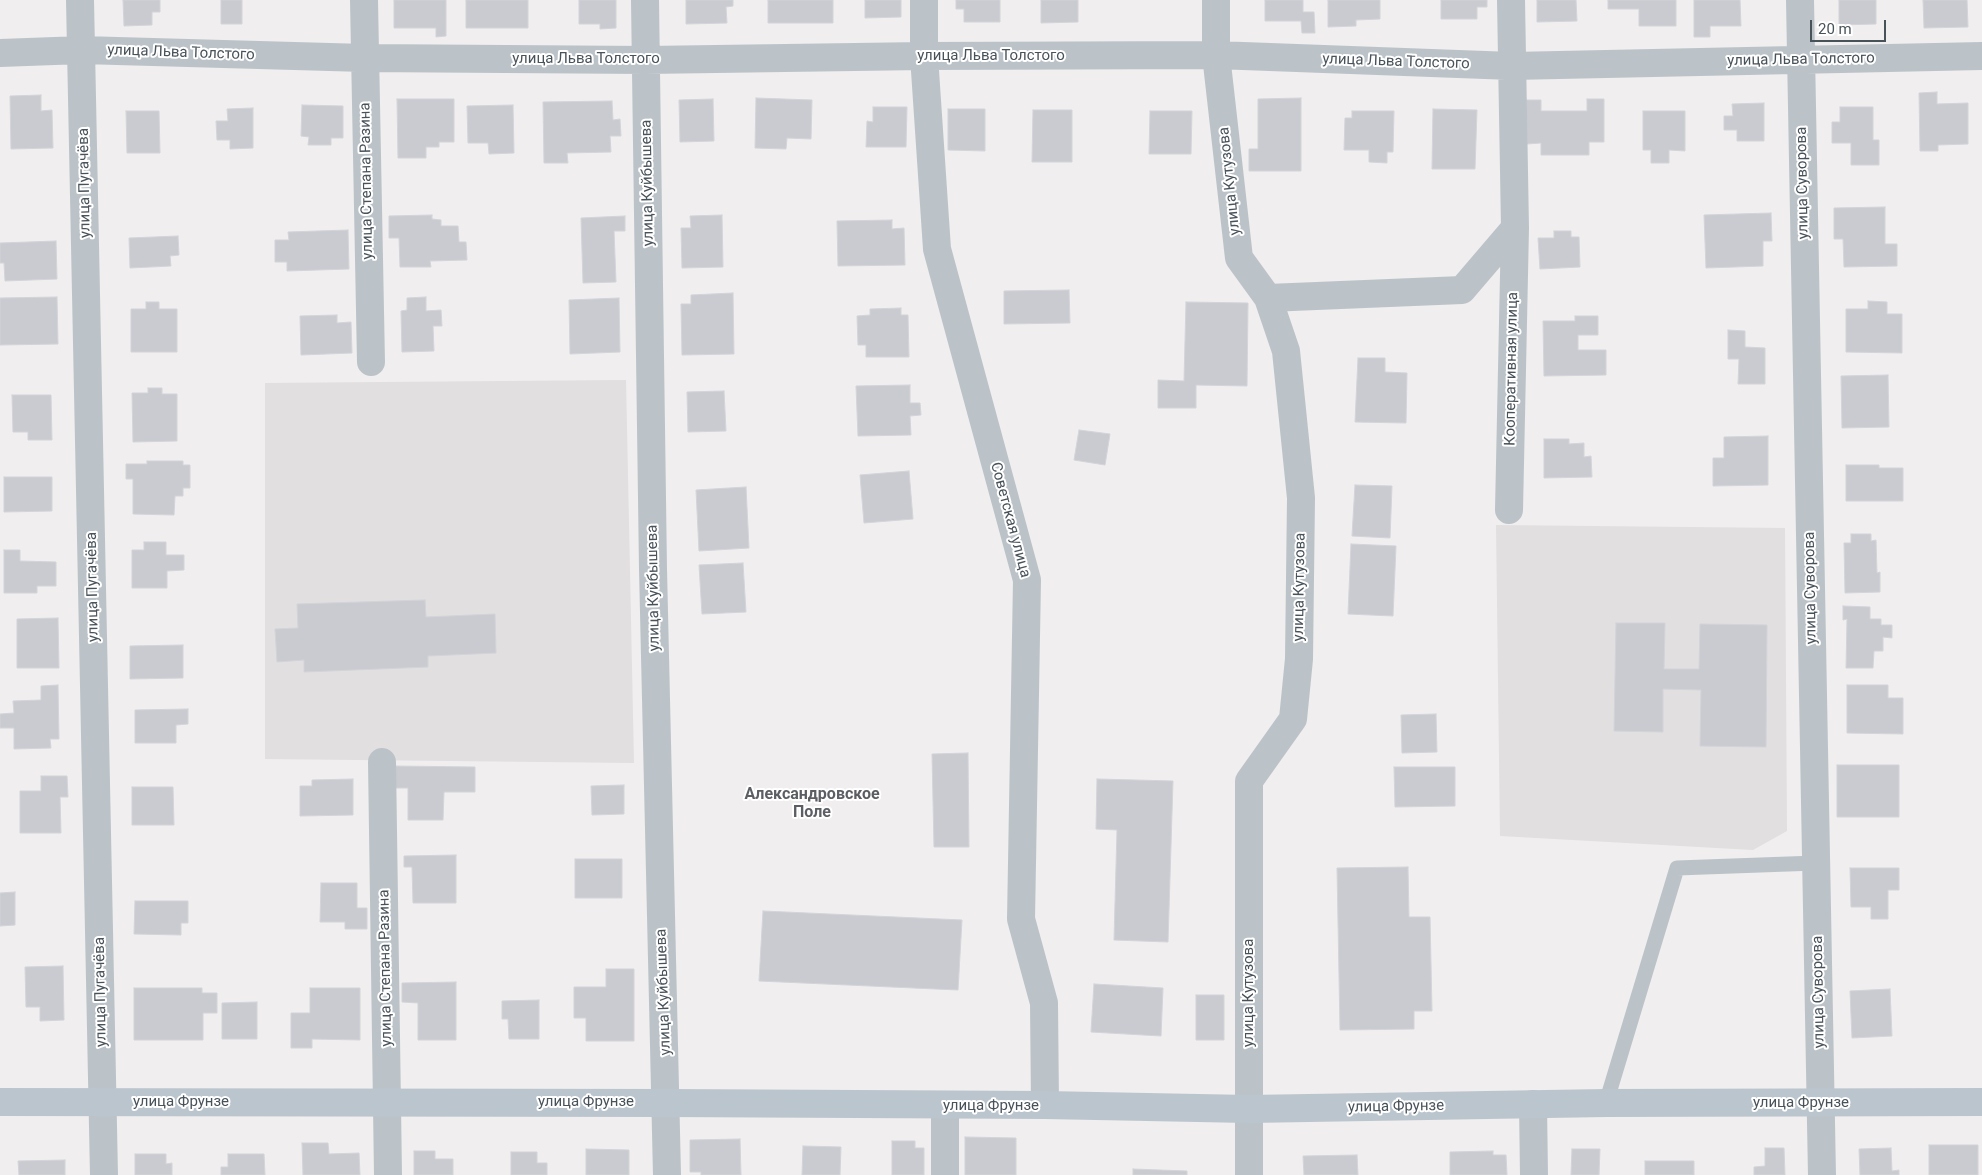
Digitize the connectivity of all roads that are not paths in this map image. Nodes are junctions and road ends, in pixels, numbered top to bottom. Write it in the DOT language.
graph roads {
  1 [pos="80,0"];
  2 [pos="364,0"];
  3 [pos="645,0"];
  4 [pos="924,0"];
  5 [pos="1216,0"];
  6 [pos="1511,0"];
  7 [pos="1800,0"];
  8 [pos="82,50"];
  9 [pos="0,53"];
  10 [pos="924,56"];
  11 [pos="1216,56"];
  12 [pos="1982,56"];
  13 [pos="365,58"];
  14 [pos="646,60"];
  15 [pos="1801,60"];
  16 [pos="1512,66"];
  17 [pos="1515,228"];
  18 [pos="1268,298"];
  19 [pos="371,362"];
  20 [pos="1509,510"];
  21 [pos="382,762"];
  22 [pos="1816,864"];
  23 [pos="388,1101"];
  24 [pos="0,1102"];
  25 [pos="103,1102"];
  26 [pos="1982,1102"];
  27 [pos="667,1103"];
  28 [pos="1606,1103"];
  29 [pos="1821,1103"];
  30 [pos="1533,1104"];
  31 [pos="1045,1105"];
  32 [pos="945,1106"];
  33 [pos="1249,1109"];
  34 [pos="104,1175"];
  35 [pos="388,1175"];
  36 [pos="667,1175"];
  37 [pos="945,1175"];
  38 [pos="1249,1175"];
  39 [pos="1534,1175"];
  40 [pos="1822,1175"];
  1 -- 8 [label="street, улица Пугачёва"];
  2 -- 13 [label="street, улица Степана Разина"];
  3 -- 14 [label="street, улица Куйбышева"];
  4 -- 10 [label="street, Советская улица"];
  5 -- 11 [label="street, улица Кутузова"];
  6 -- 16 [label="street, Кооперативная улица"];
  7 -- 15 [label="street, улица Суворова"];
  8 -- 9 [label="street, улица Льва Толстого"];
  8 -- 13 [label="street, улица Льва Толстого"];
  8 -- 25 [label="street, улица Пугачёва"];
  10 -- 11 [label="street, улица Льва Толстого"];
  10 -- 14 [label="street, улица Льва Толстого"];
  10 -- 31 [label="street, Советская улица"];
  11 -- 16 [label="street, улица Льва Толстого"];
  11 -- 18 [label="street, улица Кутузова"];
  12 -- 15 [label="street, улица Льва Толстого"];
  13 -- 14 [label="street, улица Льва Толстого"];
  13 -- 19 [label="street, улица Степана Разина"];
  14 -- 27 [label="street, улица Куйбышева"];
  15 -- 16 [label="street, улица Льва Толстого"];
  15 -- 22 [label="street, улица Суворова"];
  16 -- 17 [label="street, Кооперативная улица"];
  17 -- 18 [label="street"];
  17 -- 20 [label="street, Кооперативная улица"];
  18 -- 33 [label="street, улица Кутузова"];
  21 -- 23 [label="street, улица Степана Разина"];
  22 -- 28 [label="lane"];
  22 -- 29 [label="street, улица Суворова"];
  23 -- 25 [label="street, улица Фрунзе"];
  23 -- 27 [label="street, улица Фрунзе"];
  23 -- 35 [label="street, улица Степана Разина"];
  24 -- 25 [label="street, улица Фрунзе"];
  25 -- 34 [label="street, улица Пугачёва"];
  26 -- 29 [label="street, улица Фрунзе"];
  27 -- 32 [label="street, улица Фрунзе"];
  27 -- 36 [label="street, улица Куйбышева"];
  28 -- 29 [label="street, улица Фрунзе"];
  28 -- 30 [label="street, улица Фрунзе"];
  29 -- 40 [label="street, улица Суворова"];
  30 -- 33 [label="street, улица Фрунзе"];
  30 -- 39 [label="street"];
  31 -- 32 [label="street, улица Фрунзе"];
  31 -- 33 [label="street, улица Фрунзе"];
  32 -- 37 [label="street"];
  33 -- 38 [label="street, улица Кутузова"];
}
